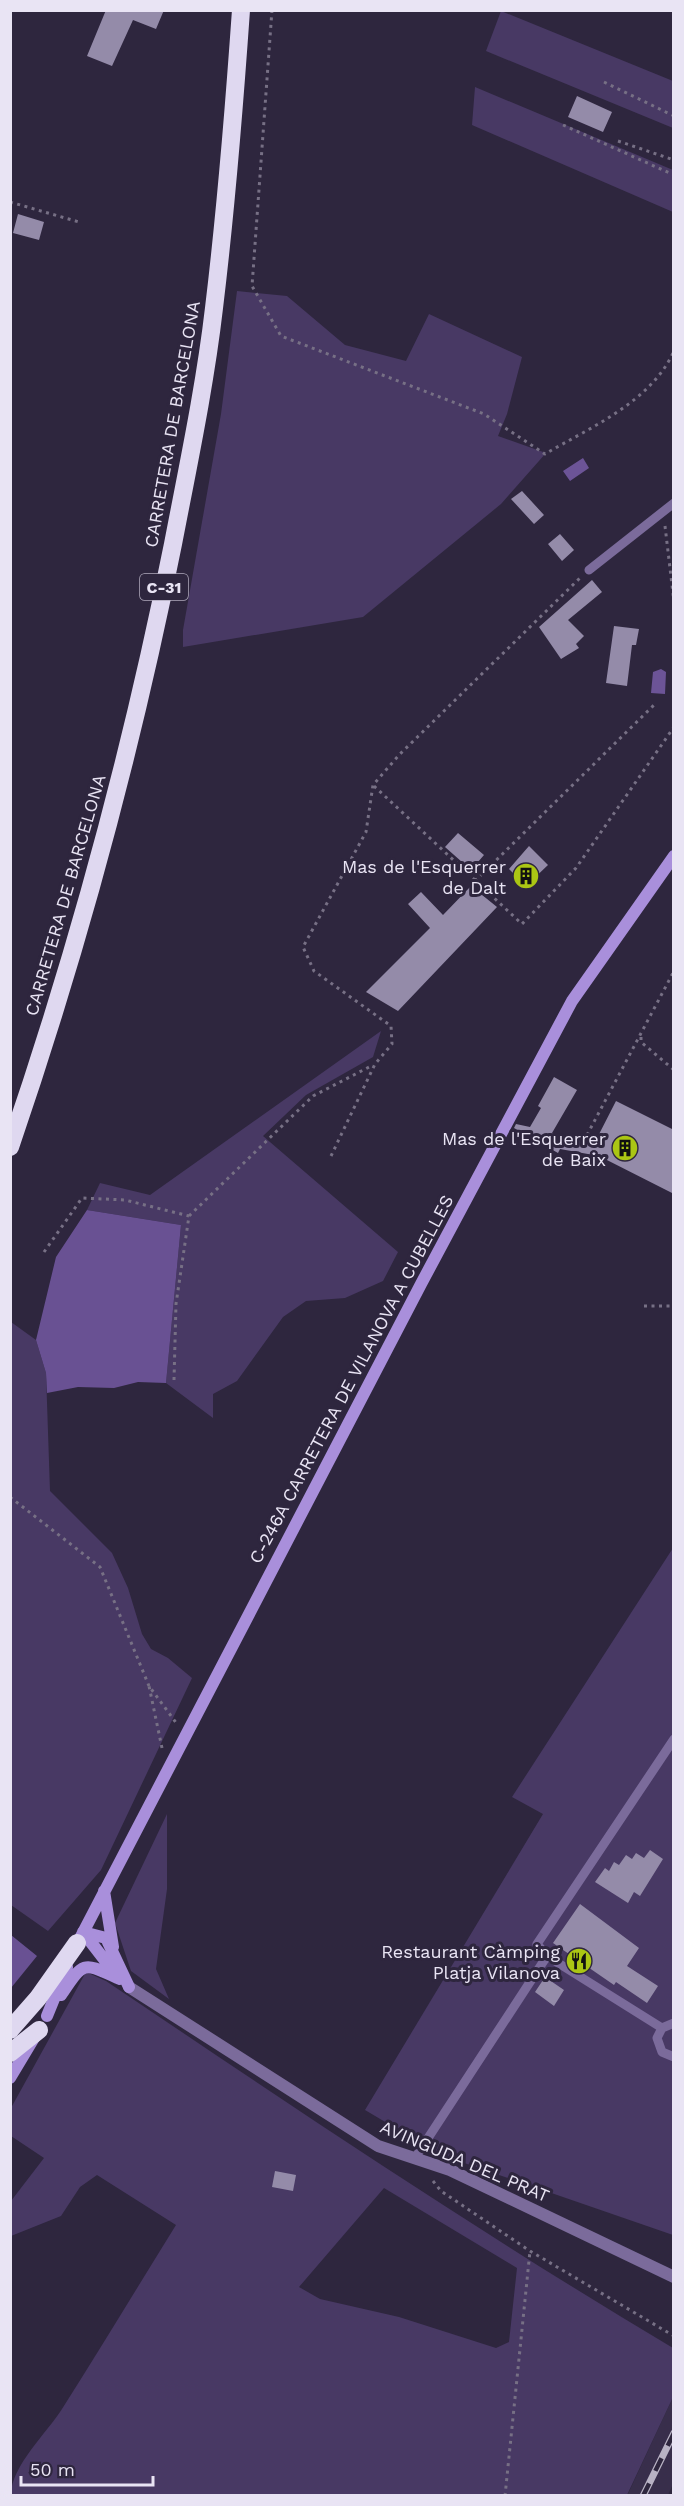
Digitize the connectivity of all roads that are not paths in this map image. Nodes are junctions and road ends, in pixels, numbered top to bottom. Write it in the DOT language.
graph roads {
  1 [pos="241,10"];
  2 [pos="674,503"];
  3 [pos="589,570"];
  4 [pos="674,856"];
  5 [pos="10,1147"];
  6 [pos="674,1739"];
  7 [pos="104,1891"];
  8 [pos="80,1937"];
  9 [pos="113,1948"];
  10 [pos="547,1956"];
  11 [pos="124,1983"];
  12 [pos="43,2023"];
  13 [pos="674,2023"];
  14 [pos="662,2028"];
  15 [pos="10,2030"];
  16 [pos="10,2053"];
  17 [pos="674,2057"];
  18 [pos="10,2078"];
  19 [pos="415,2158"];
  20 [pos="674,2277"];
  1 -- 5 [label="highway, CARRETERA DE BARCELONA / C-31"];
  2 -- 3 [label="lane"];
  4 -- 7 [label="main road, C-246A CARRETERA DE VILANOVA A CUBELLES"];
  6 -- 10 [label="lane"];
  7 -- 8 [label="main road, C-246A CARRETERA DE VILANOVA A CUBELLES"];
  7 -- 9 [label="main road"];
  8 -- 9 [label="main road"];
  8 -- 11 [label="main road"];
  8 -- 12 [label="main road, C-246A CARRETERA DE VILANOVA A CUBELLES"];
  8 -- 15 [label="highway"];
  9 -- 11 [label="main road"];
  10 -- 14 [label="lane"];
  10 -- 19 [label="lane"];
  11 -- 12 [label="main road"];
  11 -- 19 [label="street, AVINGUDA DEL PRAT"];
  12 -- 16 [label="highway"];
  12 -- 18 [label="main road"];
  13 -- 14 [label="lane"];
  14 -- 17 [label="lane"];
  19 -- 20 [label="street, AVINGUDA DEL PRAT"];
}
